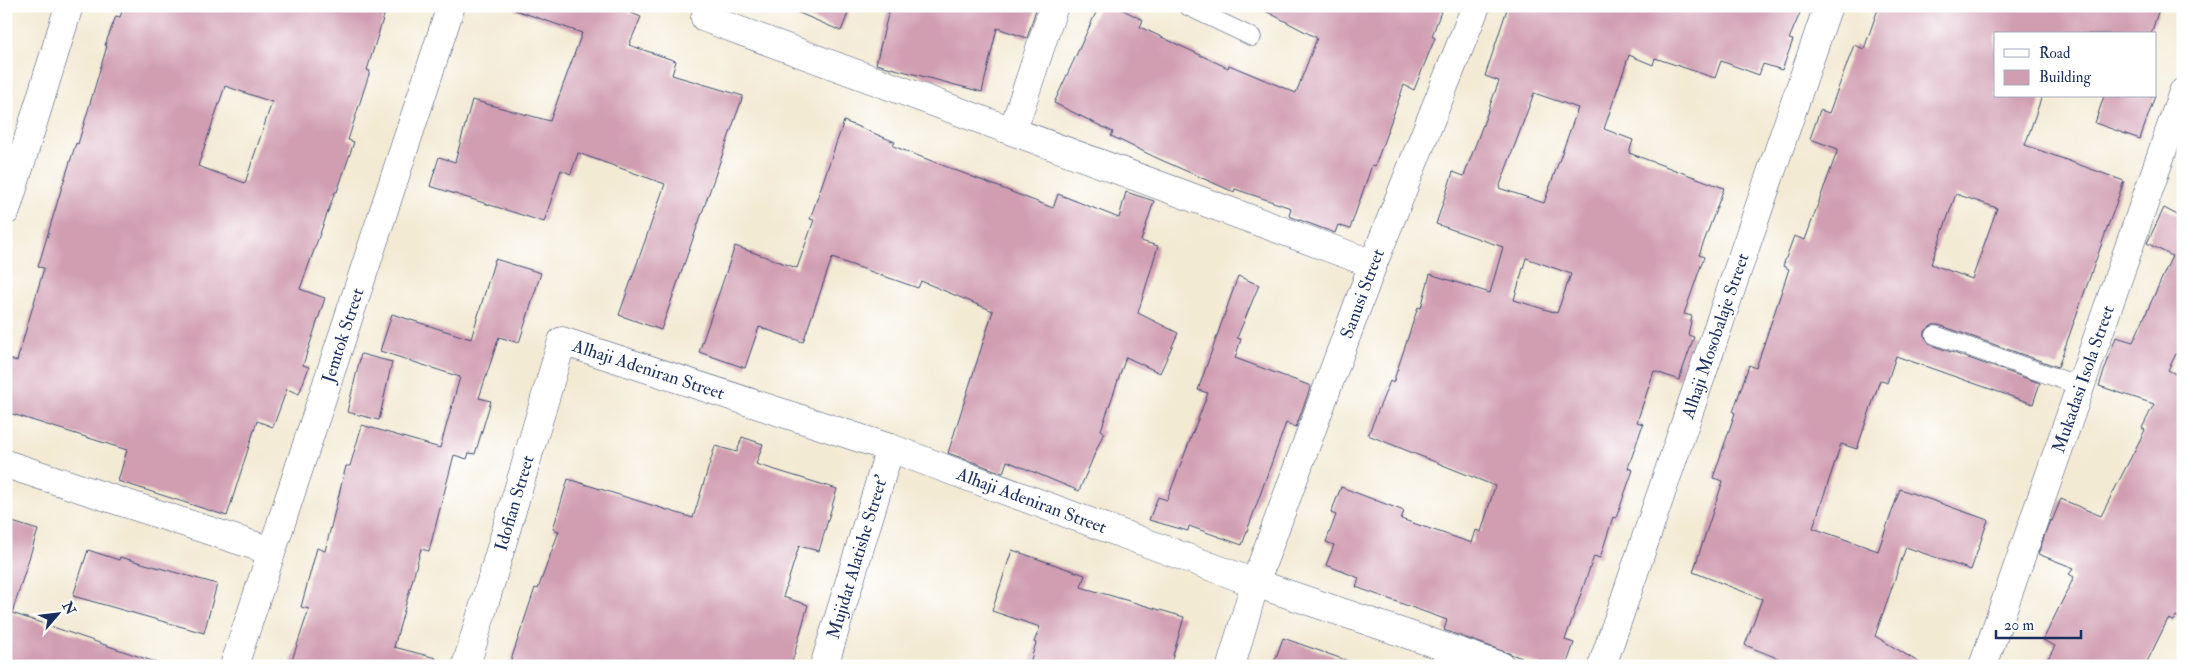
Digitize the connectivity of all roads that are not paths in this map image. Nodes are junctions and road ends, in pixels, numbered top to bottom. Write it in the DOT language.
graph roads {
  1 [pos="69,6"];
  2 [pos="451,6"];
  3 [pos="1054,6"];
  4 [pos="1187,6"];
  5 [pos="1476,6"];
  6 [pos="1828,6"];
  7 [pos="706,18"];
  8 [pos="1252,38"];
  9 [pos="2183,92"];
  10 [pos="1013,130"];
  11 [pos="6,211"];
  12 [pos="1372,264"];
  13 [pos="1935,335"];
  14 [pos="562,340"];
  15 [pos="2080,386"];
  16 [pos="890,448"];
  17 [pos="6,464"];
  18 [pos="271,551"];
  19 [pos="1255,583"];
  20 [pos="234,666"];
  21 [pos="466,666"];
  22 [pos="824,666"];
  23 [pos="1231,666"];
  24 [pos="1501,666"];
  25 [pos="1602,666"];
  26 [pos="1983,666"];
  1 -- 11 [label="street"];
  2 -- 18 [label="street, Jemtok Street"];
  3 -- 10 [label="street"];
  4 -- 8 [label="lane"];
  5 -- 12 [label="street, Sanusi Street"];
  6 -- 25 [label="street, Alhaji Mosobalaje Street"];
  7 -- 10 [label="street"];
  9 -- 15 [label="street, Mukadasi Isola Street"];
  10 -- 12 [label="street"];
  12 -- 19 [label="street, Sanusi Street"];
  13 -- 15 [label="lane"];
  14 -- 16 [label="street, Alhaji Adeniran Street"];
  14 -- 21 [label="street, Idofian Street"];
  15 -- 26 [label="street, Mukadasi Isola Street"];
  16 -- 19 [label="street, Alhaji Adeniran Street"];
  16 -- 22 [label="street, Mujidat Alatishe Street'"];
  17 -- 18 [label="street"];
  18 -- 20 [label="street, Jemtok Street"];
  19 -- 23 [label="street, Sanusi Street"];
  19 -- 24 [label="street, Alhaji Adeniran Street"];
}
